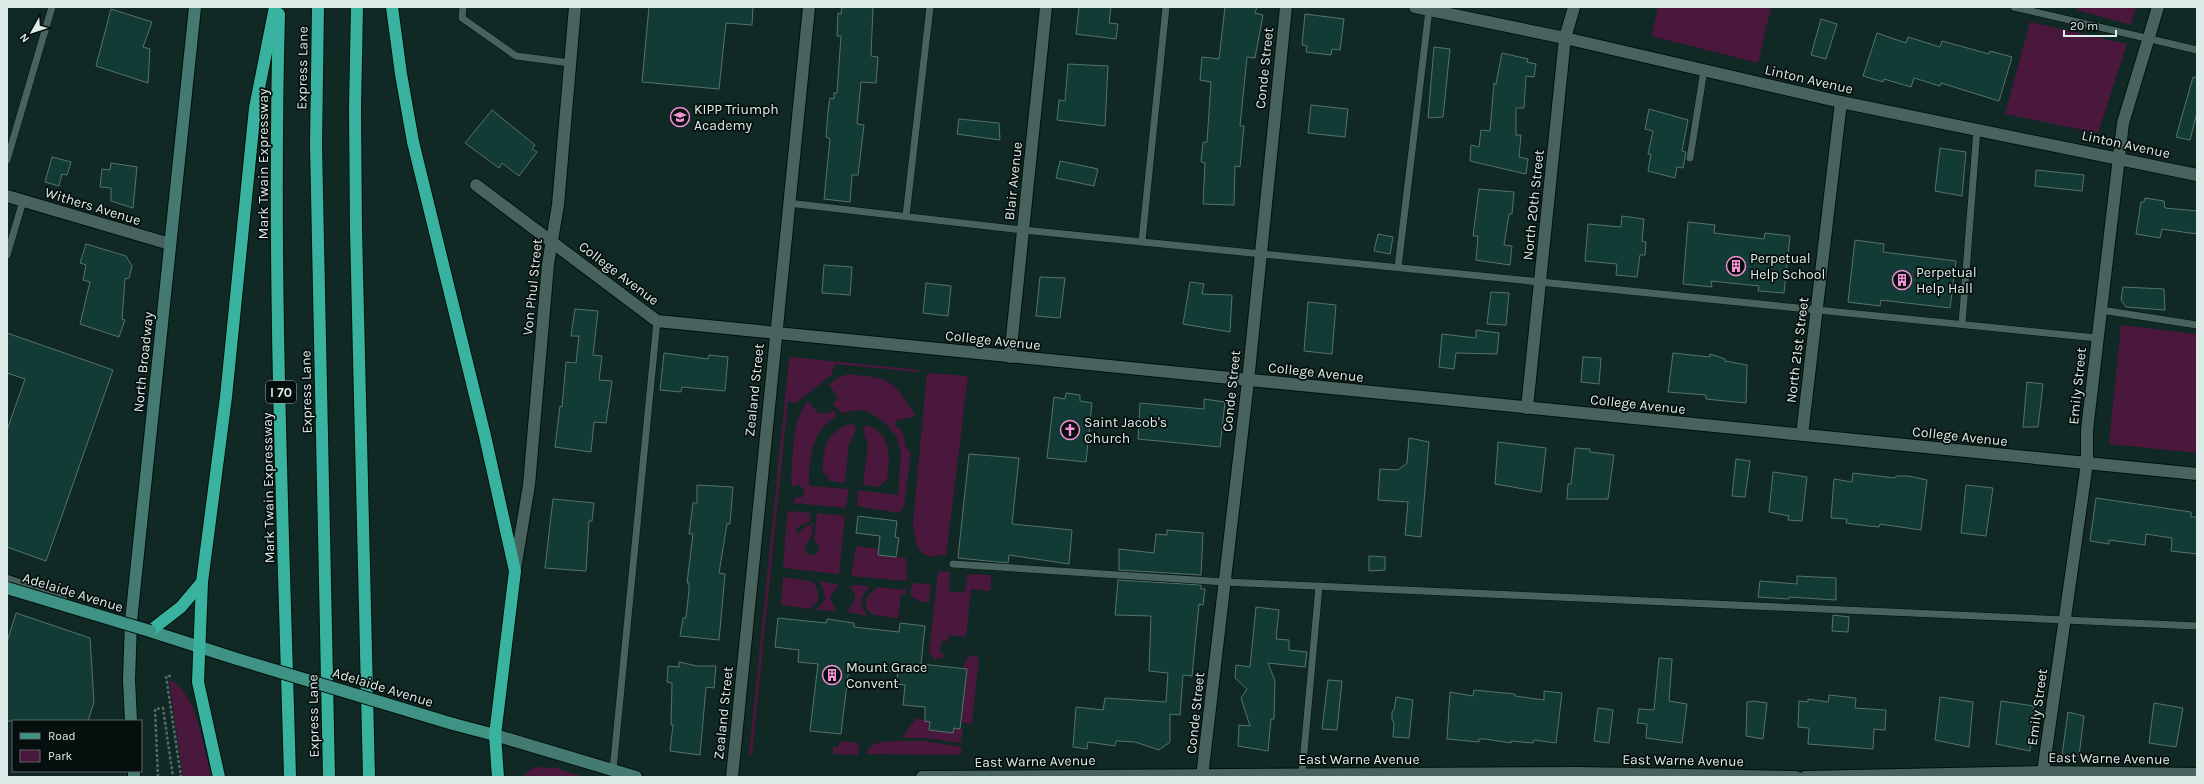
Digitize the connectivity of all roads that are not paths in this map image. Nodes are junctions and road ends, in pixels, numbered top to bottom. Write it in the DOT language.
graph roads {
  1 [pos="52,7"];
  2 [pos="194,7"];
  3 [pos="274,7"];
  4 [pos="279,7"];
  5 [pos="318,7"];
  6 [pos="357,7"];
  7 [pos="392,7"];
  8 [pos="463,7"];
  9 [pos="575,7"];
  10 [pos="809,7"];
  11 [pos="930,7"];
  12 [pos="1046,7"];
  13 [pos="1166,7"];
  14 [pos="1286,7"];
  15 [pos="1415,7"];
  16 [pos="1574,7"];
  17 [pos="2014,7"];
  18 [pos="2158,7"];
  19 [pos="1429,10"];
  20 [pos="1565,38"];
  21 [pos="2148,39"];
  22 [pos="2197,50"];
  23 [pos="570,63"];
  24 [pos="1704,70"];
  25 [pos="1841,102"];
  26 [pos="1977,129"];
  27 [pos="1690,158"];
  28 [pos="2118,158"];
  29 [pos="7,160"];
  30 [pos="2197,174"];
  31 [pos="476,185"];
  32 [pos="7,196"];
  33 [pos="23,201"];
  34 [pos="788,203"];
  35 [pos="906,216"];
  36 [pos="1023,230"];
  37 [pos="552,241"];
  38 [pos="1142,241"];
  39 [pos="170,244"];
  40 [pos="1261,253"];
  41 [pos="7,255"];
  42 [pos="1398,267"];
  43 [pos="1540,282"];
  44 [pos="1817,309"];
  45 [pos="2101,310"];
  46 [pos="657,321"];
  47 [pos="1962,324"];
  48 [pos="2197,325"];
  49 [pos="775,333"];
  50 [pos="2098,338"];
  51 [pos="1010,357"];
  52 [pos="1248,381"];
  53 [pos="1527,408"];
  54 [pos="1802,435"];
  55 [pos="2087,463"];
  56 [pos="2197,474"];
  57 [pos="952,564"];
  58 [pos="515,571"];
  59 [pos="7,581"];
  60 [pos="202,582"];
  61 [pos="1225,582"];
  62 [pos="1319,586"];
  63 [pos="7,588"];
  64 [pos="2064,621"];
  65 [pos="131,622"];
  66 [pos="2197,626"];
  67 [pos="150,631"];
  68 [pos="200,648"];
  69 [pos="131,720"];
  70 [pos="495,735"];
  71 [pos="613,770"];
  72 [pos="2043,772"];
  73 [pos="1577,773"];
  74 [pos="1302,774"];
  75 [pos="2197,774"];
  76 [pos="1203,776"];
  77 [pos="219,777"];
  78 [pos="290,777"];
  79 [pos="330,777"];
  80 [pos="368,777"];
  81 [pos="498,777"];
  82 [pos="636,777"];
  83 [pos="732,777"];
  84 [pos="922,777"];
  85 [pos="1591,777"];
  86 [pos="1796,777"];
  87 [pos="1805,777"];
  1 -- 29 [label="lane"];
  2 -- 39 [label="main road, North Broadway"];
  3 -- 60 [label="highway"];
  4 -- 78 [label="highway, Mark Twain Expressway / I 70"];
  5 -- 79 [label="highway, Express Lane"];
  6 -- 80 [label="highway"];
  7 -- 58 [label="highway"];
  8 -- 23 [label="lane"];
  9 -- 23 [label="street, Von Phul Street"];
  10 -- 34 [label="street, Zealand Street"];
  11 -- 35 [label="lane"];
  12 -- 36 [label="street, Blair Avenue"];
  13 -- 38 [label="lane"];
  14 -- 40 [label="street, Conde Street"];
  15 -- 19 [label="street, Linton Avenue"];
  16 -- 20 [label="street, North 20th Street"];
  17 -- 21 [label="lane"];
  18 -- 21 [label="street, Emily Street"];
  19 -- 20 [label="street, Linton Avenue"];
  19 -- 42 [label="lane"];
  20 -- 24 [label="street, Linton Avenue"];
  20 -- 43 [label="street, North 20th Street"];
  21 -- 22 [label="lane"];
  21 -- 28 [label="street, Emily Street"];
  23 -- 37 [label="street, Von Phul Street"];
  24 -- 25 [label="street, Linton Avenue"];
  24 -- 27 [label="lane"];
  25 -- 26 [label="street, Linton Avenue"];
  25 -- 44 [label="street, North 21st Street"];
  26 -- 28 [label="street, Linton Avenue"];
  26 -- 47 [label="lane"];
  28 -- 30 [label="street, Linton Avenue"];
  28 -- 45 [label="street, Emily Street"];
  31 -- 37 [label="street, College Avenue"];
  32 -- 33 [label="street, Withers Avenue"];
  33 -- 39 [label="street, Withers Avenue"];
  33 -- 41 [label="lane"];
  34 -- 35 [label="lane"];
  34 -- 49 [label="street, Zealand Street"];
  35 -- 36 [label="lane"];
  36 -- 38 [label="lane"];
  36 -- 51 [label="street, Blair Avenue"];
  37 -- 46 [label="street, College Avenue"];
  37 -- 58 [label="street, Von Phul Street"];
  38 -- 40 [label="lane"];
  39 -- 65 [label="main road, North Broadway"];
  40 -- 42 [label="lane"];
  40 -- 52 [label="street, Conde Street"];
  42 -- 43 [label="lane"];
  43 -- 44 [label="lane"];
  43 -- 53 [label="street, North 20th Street"];
  44 -- 47 [label="lane"];
  44 -- 54 [label="street, North 21st Street"];
  45 -- 48 [label="lane"];
  45 -- 50 [label="street, Emily Street"];
  46 -- 49 [label="street, College Avenue"];
  46 -- 71 [label="lane"];
  47 -- 50 [label="lane"];
  49 -- 51 [label="street, College Avenue"];
  49 -- 83 [label="street, Zealand Street"];
  50 -- 55 [label="street, Emily Street"];
  51 -- 52 [label="street, College Avenue"];
  52 -- 53 [label="street, College Avenue"];
  52 -- 61 [label="street, Conde Street"];
  53 -- 54 [label="street, College Avenue"];
  54 -- 55 [label="street, College Avenue"];
  55 -- 56 [label="street, College Avenue"];
  55 -- 64 [label="street, Emily Street"];
  57 -- 61 [label="lane"];
  58 -- 70 [label="highway"];
  59 -- 65 [label="street, Adelaide Avenue"];
  60 -- 67 [label="highway"];
  60 -- 68 [label="highway"];
  61 -- 62 [label="lane"];
  61 -- 76 [label="street, Conde Street"];
  62 -- 64 [label="lane"];
  62 -- 74 [label="lane"];
  63 -- 67 [label="main road, Adelaide Avenue, bridge"];
  64 -- 66 [label="lane"];
  64 -- 72 [label="street, Emily Street"];
  65 -- 69 [label="main road, North Broadway"];
  67 -- 68 [label="main road, Adelaide Avenue"];
  68 -- 70 [label="main road, Adelaide Avenue, bridge"];
  68 -- 77 [label="highway"];
  70 -- 71 [label="main road, Adelaide Avenue"];
  70 -- 81 [label="highway"];
  71 -- 82 [label="main road, Adelaide Avenue"];
  72 -- 75 [label="street, East Warne Avenue"];
  72 -- 87 [label="street, East Warne Avenue"];
  73 -- 74 [label="street, East Warne Avenue"];
  73 -- 85 [label="street"];
  73 -- 86 [label="street, East Warne Avenue"];
  74 -- 76 [label="street, East Warne Avenue"];
  76 -- 84 [label="street, East Warne Avenue"];
}
